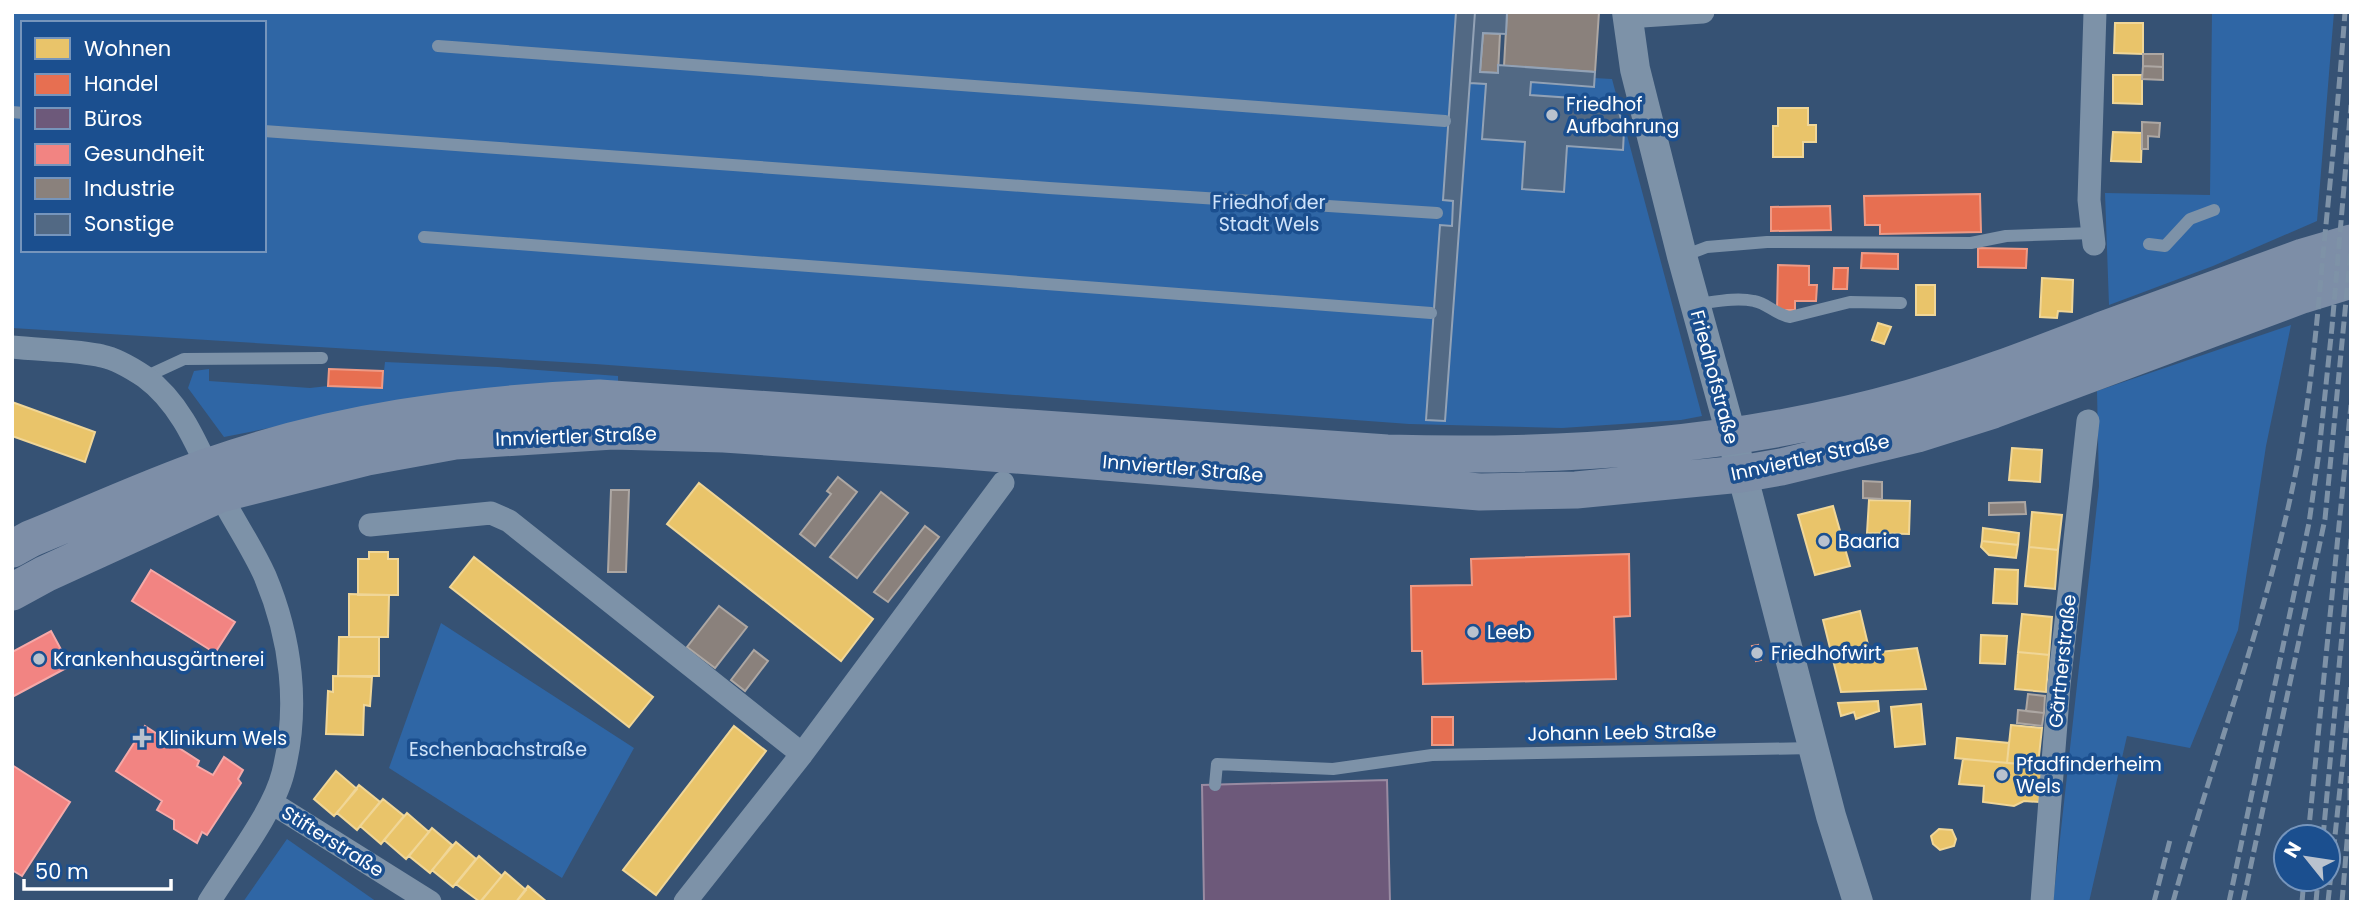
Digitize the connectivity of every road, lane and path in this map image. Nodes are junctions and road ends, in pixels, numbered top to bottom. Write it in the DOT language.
graph roads {
  1 [pos="1703,12"];
  2 [pos="2095,12"];
  3 [pos="1627,14"];
  4 [pos="438,46"];
  5 [pos="1445,121"];
  6 [pos="266,131"];
  7 [pos="2214,210"];
  8 [pos="1437,213"];
  9 [pos="424,237"];
  10 [pos="2094,239"];
  11 [pos="2351,243"];
  12 [pos="2149,244"];
  13 [pos="1682,256"];
  14 [pos="2351,280"];
  15 [pos="1901,303"];
  16 [pos="1696,304"];
  17 [pos="1431,313"];
  18 [pos="12,348"];
  19 [pos="322,358"];
  20 [pos="145,377"];
  21 [pos="2088,421"];
  22 [pos="1732,436"];
  23 [pos="1741,474"];
  24 [pos="214,480"];
  25 [pos="1003,483"];
  26 [pos="370,525"];
  27 [pos="12,549"];
  28 [pos="12,592"];
  29 [pos="1813,748"];
  30 [pos="802,754"];
  31 [pos="1214,785"];
  32 [pos="272,803"];
  33 [pos="209,902"];
  34 [pos="430,902"];
  35 [pos="685,902"];
  36 [pos="1858,902"];
  37 [pos="2042,902"];
  1 -- 3 [label="street"];
  2 -- 10 [label="street"];
  3 -- 13 [label="street, Friedhofstraße"];
  4 -- 5 [label="lane"];
  6 -- 8 [label="lane"];
  7 -- 12 [label="lane"];
  9 -- 17 [label="lane"];
  10 -- 13 [label="lane"];
  11 -- 22 [label="main road, Innviertler Straße"];
  13 -- 16 [label="street, Friedhofstraße"];
  14 -- 23 [label="main road, Innviertler Straße"];
  15 -- 16 [label="lane"];
  16 -- 22 [label="street, Friedhofstraße"];
  18 -- 20 [label="street"];
  19 -- 20 [label="lane"];
  20 -- 24 [label="street"];
  21 -- 37 [label="street, Gärtnerstraße"];
  22 -- 23 [label="street, Friedhofstraße"];
  22 -- 24 [label="main road, Innviertler Straße"];
  23 -- 24 [label="main road, Innviertler Straße"];
  23 -- 29 [label="street, Friedhofstraße"];
  24 -- 27 [label="main road, Innviertler Straße"];
  24 -- 28 [label="main road, Innviertler Straße"];
  24 -- 32 [label="street"];
  25 -- 30 [label="street"];
  26 -- 30 [label="street"];
  29 -- 31 [label="lane, Johann Leeb Straße"];
  29 -- 36 [label="street, Friedhofstraße"];
  30 -- 35 [label="street"];
  32 -- 33 [label="street"];
  32 -- 34 [label="street, Stifterstraße"];
}
